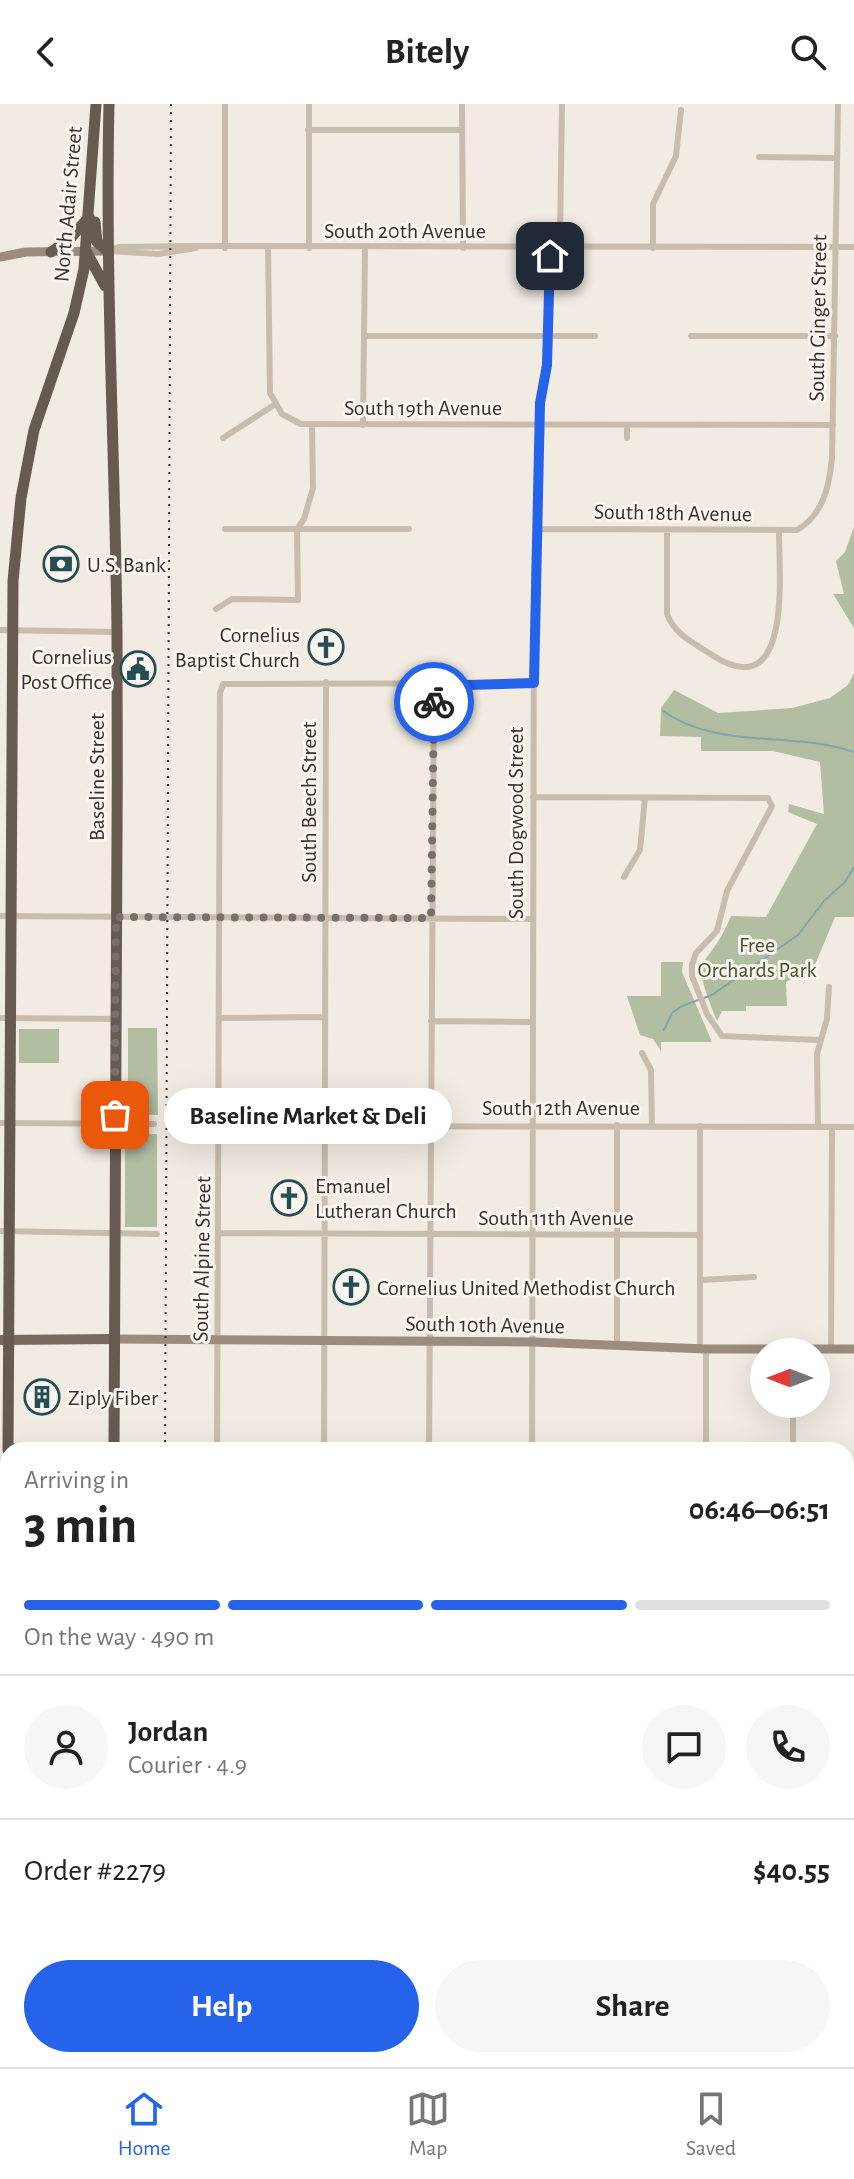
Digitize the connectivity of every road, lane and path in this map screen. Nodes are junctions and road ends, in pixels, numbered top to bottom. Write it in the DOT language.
graph roads {
  1 [pos="96,104"];
  2 [pos="109,104"];
  3 [pos="225,104"];
  4 [pos="309,104"];
  5 [pos="462,104"];
  6 [pos="562,104"];
  7 [pos="838,104"];
  8 [pos="681,110"];
  9 [pos="308,130"];
  10 [pos="462,130"];
  11 [pos="92,150"];
  12 [pos="759,157"];
  13 [pos="837,158"];
  14 [pos="89,217"];
  15 [pos="555,247"];
  16 [pos="836,247"];
  17 [pos="854,247"];
  18 [pos="225,248"];
  19 [pos="268,248"];
  20 [pos="309,248"];
  21 [pos="365,248"];
  22 [pos="463,248"];
  23 [pos="653,248"];
  24 [pos="86,251"];
  25 [pos="107,251"];
  26 [pos="51,252"];
  27 [pos="0,257"];
  28 [pos="108,290"];
  29 [pos="365,336"];
  30 [pos="548,336"];
  31 [pos="595,336"];
  32 [pos="691,336"];
  33 [pos="835,336"];
  34 [pos="274,405"];
  35 [pos="539,424"];
  36 [pos="312,425"];
  37 [pos="363,425"];
  38 [pos="627,425"];
  39 [pos="720,425"];
  40 [pos="833,425"];
  41 [pos="720,437"];
  42 [pos="223,438"];
  43 [pos="627,438"];
  44 [pos="805,525"];
  45 [pos="225,529"];
  46 [pos="297,529"];
  47 [pos="409,529"];
  48 [pos="538,529"];
  49 [pos="667,530"];
  50 [pos="779,532"];
  51 [pos="216,609"];
  52 [pos="6,630"];
  53 [pos="117,632"];
  54 [pos="326,682"];
  55 [pos="534,683"];
  56 [pos="434,686"];
  57 [pos="533,797"];
  58 [pos="645,798"];
  59 [pos="624,877"];
  60 [pos="5,916"];
  61 [pos="116,917"];
  62 [pos="221,917"];
  63 [pos="326,918"];
  64 [pos="431,918"];
  65 [pos="532,919"];
  66 [pos="829,987"];
  67 [pos="325,1017"];
  68 [pos="5,1018"];
  69 [pos="221,1018"];
  70 [pos="115,1019"];
  71 [pos="431,1021"];
  72 [pos="531,1022"];
  73 [pos="820,1040"];
  74 [pos="642,1053"];
  75 [pos="5,1123"];
  76 [pos="115,1124"];
  77 [pos="154,1124"];
  78 [pos="617,1125"];
  79 [pos="652,1125"];
  80 [pos="221,1126"];
  81 [pos="324,1126"];
  82 [pos="430,1126"];
  83 [pos="530,1126"];
  84 [pos="700,1126"];
  85 [pos="818,1127"];
  86 [pos="832,1127"];
  87 [pos="854,1127"];
  88 [pos="5,1231"];
  89 [pos="115,1233"];
  90 [pos="219,1233"];
  91 [pos="157,1234"];
  92 [pos="324,1234"];
  93 [pos="429,1234"];
  94 [pos="531,1234"];
  95 [pos="618,1235"];
  96 [pos="700,1235"];
  97 [pos="754,1277"];
  98 [pos="701,1280"];
  99 [pos="115,1339"];
  100 [pos="4,1340"];
  101 [pos="219,1340"];
  102 [pos="324,1341"];
  103 [pos="429,1341"];
  104 [pos="533,1342"];
  105 [pos="617,1345"];
  106 [pos="703,1348"];
  107 [pos="750,1349"];
  108 [pos="831,1349"];
  109 [pos="854,1349"];
  110 [pos="793,1418"];
  111 [pos="8,1442"];
  112 [pos="114,1442"];
  113 [pos="217,1442"];
  114 [pos="324,1442"];
  115 [pos="429,1442"];
  116 [pos="532,1442"];
  117 [pos="706,1442"];
  118 [pos="793,1442"];
  1 -- 11 [label="highway, North Adair Street"];
  2 -- 25 [label="highway, Baseline Street"];
  3 -- 18 [label="street"];
  4 -- 9 [label="street"];
  5 -- 10 [label="street"];
  6 -- 15 [label="street, South Dogwood Street"];
  7 -- 13 [label="street, South Ginger Street"];
  8 -- 23 [label="street"];
  9 -- 10 [label="street"];
  9 -- 20 [label="street"];
  10 -- 22 [label="street"];
  11 -- 14 [label="highway, North Adair Street"];
  11 -- 25 [label="highway"];
  12 -- 13 [label="street"];
  13 -- 16 [label="street, South Ginger Street"];
  14 -- 24 [label="highway, North Adair Street"];
  14 -- 26 [label="highway"];
  15 -- 22 [label="street, South 20th Avenue"];
  15 -- 23 [label="street, South 20th Avenue"];
  15 -- 30 [label="street, South Dogwood Street"];
  16 -- 17 [label="street, South 20th Avenue"];
  16 -- 23 [label="street, South 20th Avenue"];
  16 -- 33 [label="street, South Ginger Street"];
  18 -- 19 [label="street, South 20th Avenue"];
  18 -- 25 [label="street, South 20th Avenue"];
  19 -- 20 [label="street, South 20th Avenue"];
  19 -- 34 [label="street"];
  20 -- 21 [label="street, South 20th Avenue"];
  21 -- 22 [label="street, South 20th Avenue"];
  21 -- 29 [label="street"];
  24 -- 25 [label="main road"];
  24 -- 26 [label="main road"];
  24 -- 28 [label="highway"];
  24 -- 52 [label="highway, North Adair Street"];
  25 -- 28 [label="highway, Baseline Street"];
  26 -- 27 [label="main road"];
  28 -- 53 [label="highway, Baseline Street"];
  29 -- 30 [label="street"];
  29 -- 37 [label="street"];
  30 -- 31 [label="street"];
  30 -- 35 [label="street, South Dogwood Street"];
  32 -- 33 [label="street"];
  33 -- 40 [label="street, South Ginger Street"];
  34 -- 36 [label="street, South 19th Avenue"];
  34 -- 42 [label="street"];
  35 -- 37 [label="street, South 19th Avenue"];
  35 -- 38 [label="street, South 19th Avenue"];
  35 -- 48 [label="street, South Dogwood Street"];
  36 -- 37 [label="street, South 19th Avenue"];
  36 -- 46 [label="street"];
  38 -- 39 [label="street, South 19th Avenue"];
  38 -- 43 [label="street"];
  39 -- 40 [label="street, South 19th Avenue"];
  39 -- 41 [label="street"];
  40 -- 44 [label="street, South Ginger Street"];
  44 -- 50 [label="street, South 18th Avenue"];
  45 -- 46 [label="street"];
  46 -- 47 [label="street"];
  46 -- 51 [label="street"];
  48 -- 49 [label="street, South 18th Avenue"];
  48 -- 55 [label="street, South Dogwood Street"];
  49 -- 50 [label="street, South 18th Avenue"];
  49 -- 50 [label="street"];
  52 -- 53 [label="street"];
  52 -- 60 [label="highway, North Adair Street"];
  53 -- 61 [label="highway, Baseline Street"];
  54 -- 56 [label="street"];
  54 -- 62 [label="street, South Alpine Street"];
  54 -- 63 [label="street, South Beech Street"];
  55 -- 56 [label="street"];
  55 -- 57 [label="street, South Dogwood Street"];
  56 -- 64 [label="street"];
  57 -- 58 [label="street"];
  57 -- 65 [label="street, South Dogwood Street"];
  58 -- 59 [label="street"];
  58 -- 73 [label="street"];
  60 -- 61 [label="street"];
  60 -- 68 [label="highway, North Adair Street"];
  61 -- 62 [label="street"];
  61 -- 70 [label="highway, Baseline Street"];
  62 -- 63 [label="street"];
  62 -- 69 [label="street, South Alpine Street"];
  63 -- 64 [label="street"];
  63 -- 67 [label="street, South Beech Street"];
  64 -- 65 [label="street"];
  64 -- 71 [label="street"];
  65 -- 72 [label="street, South Dogwood Street"];
  66 -- 73 [label="street"];
  67 -- 69 [label="street"];
  67 -- 81 [label="street, South Beech Street"];
  68 -- 70 [label="street"];
  68 -- 75 [label="highway, North Adair Street"];
  69 -- 80 [label="street, South Alpine Street"];
  70 -- 76 [label="highway, Baseline Street"];
  71 -- 72 [label="street"];
  71 -- 82 [label="street"];
  72 -- 83 [label="street, South Dogwood Street"];
  73 -- 85 [label="street"];
  74 -- 79 [label="street"];
  75 -- 76 [label="street"];
  75 -- 88 [label="highway, North Adair Street"];
  76 -- 77 [label="street"];
  76 -- 89 [label="highway, Baseline Street"];
  78 -- 79 [label="street, South 12th Avenue"];
  78 -- 83 [label="street, South 12th Avenue"];
  78 -- 95 [label="street"];
  79 -- 84 [label="street, South 12th Avenue"];
  80 -- 81 [label="street, South 12th Avenue"];
  80 -- 90 [label="street, South Alpine Street"];
  81 -- 82 [label="street, South 12th Avenue"];
  81 -- 92 [label="street, South Beech Street"];
  82 -- 83 [label="street, South 12th Avenue"];
  82 -- 93 [label="street"];
  83 -- 94 [label="street, South Dogwood Street"];
  84 -- 85 [label="street, South 12th Avenue"];
  84 -- 96 [label="street"];
  85 -- 86 [label="street, South 12th Avenue"];
  86 -- 87 [label="street, South 12th Avenue"];
  86 -- 108 [label="street"];
  88 -- 89 [label="street"];
  88 -- 100 [label="highway, North Adair Street"];
  89 -- 91 [label="street"];
  89 -- 99 [label="highway, Baseline Street"];
  90 -- 92 [label="street, South 11th Avenue"];
  90 -- 101 [label="street, South Alpine Street"];
  92 -- 93 [label="street, South 11th Avenue"];
  92 -- 102 [label="street, South Beech Street"];
  93 -- 94 [label="street, South 11th Avenue"];
  93 -- 103 [label="street"];
  94 -- 95 [label="street, South 11th Avenue"];
  94 -- 104 [label="street, South Dogwood Street"];
  95 -- 96 [label="street, South 11th Avenue"];
  95 -- 105 [label="street"];
  96 -- 98 [label="street"];
  97 -- 98 [label="street"];
  98 -- 106 [label="street"];
  99 -- 100 [label="main road"];
  99 -- 101 [label="main road, South 10th Avenue"];
  99 -- 112 [label="highway, Baseline Street"];
  100 -- 111 [label="highway, North Adair Street"];
  101 -- 102 [label="main road, South 10th Avenue"];
  101 -- 113 [label="street, South Alpine Street"];
  102 -- 103 [label="main road, South 10th Avenue"];
  102 -- 114 [label="street, South Beech Street"];
  103 -- 104 [label="main road, South 10th Avenue"];
  103 -- 115 [label="street"];
  104 -- 105 [label="main road, South 10th Avenue"];
  104 -- 116 [label="street, South Dogwood Street"];
  105 -- 106 [label="main road, South 10th Avenue"];
  106 -- 107 [label="main road, South 10th Avenue"];
  106 -- 117 [label="street"];
  108 -- 109 [label="main road, South 10th Avenue"];
  110 -- 118 [label="street"];
}
